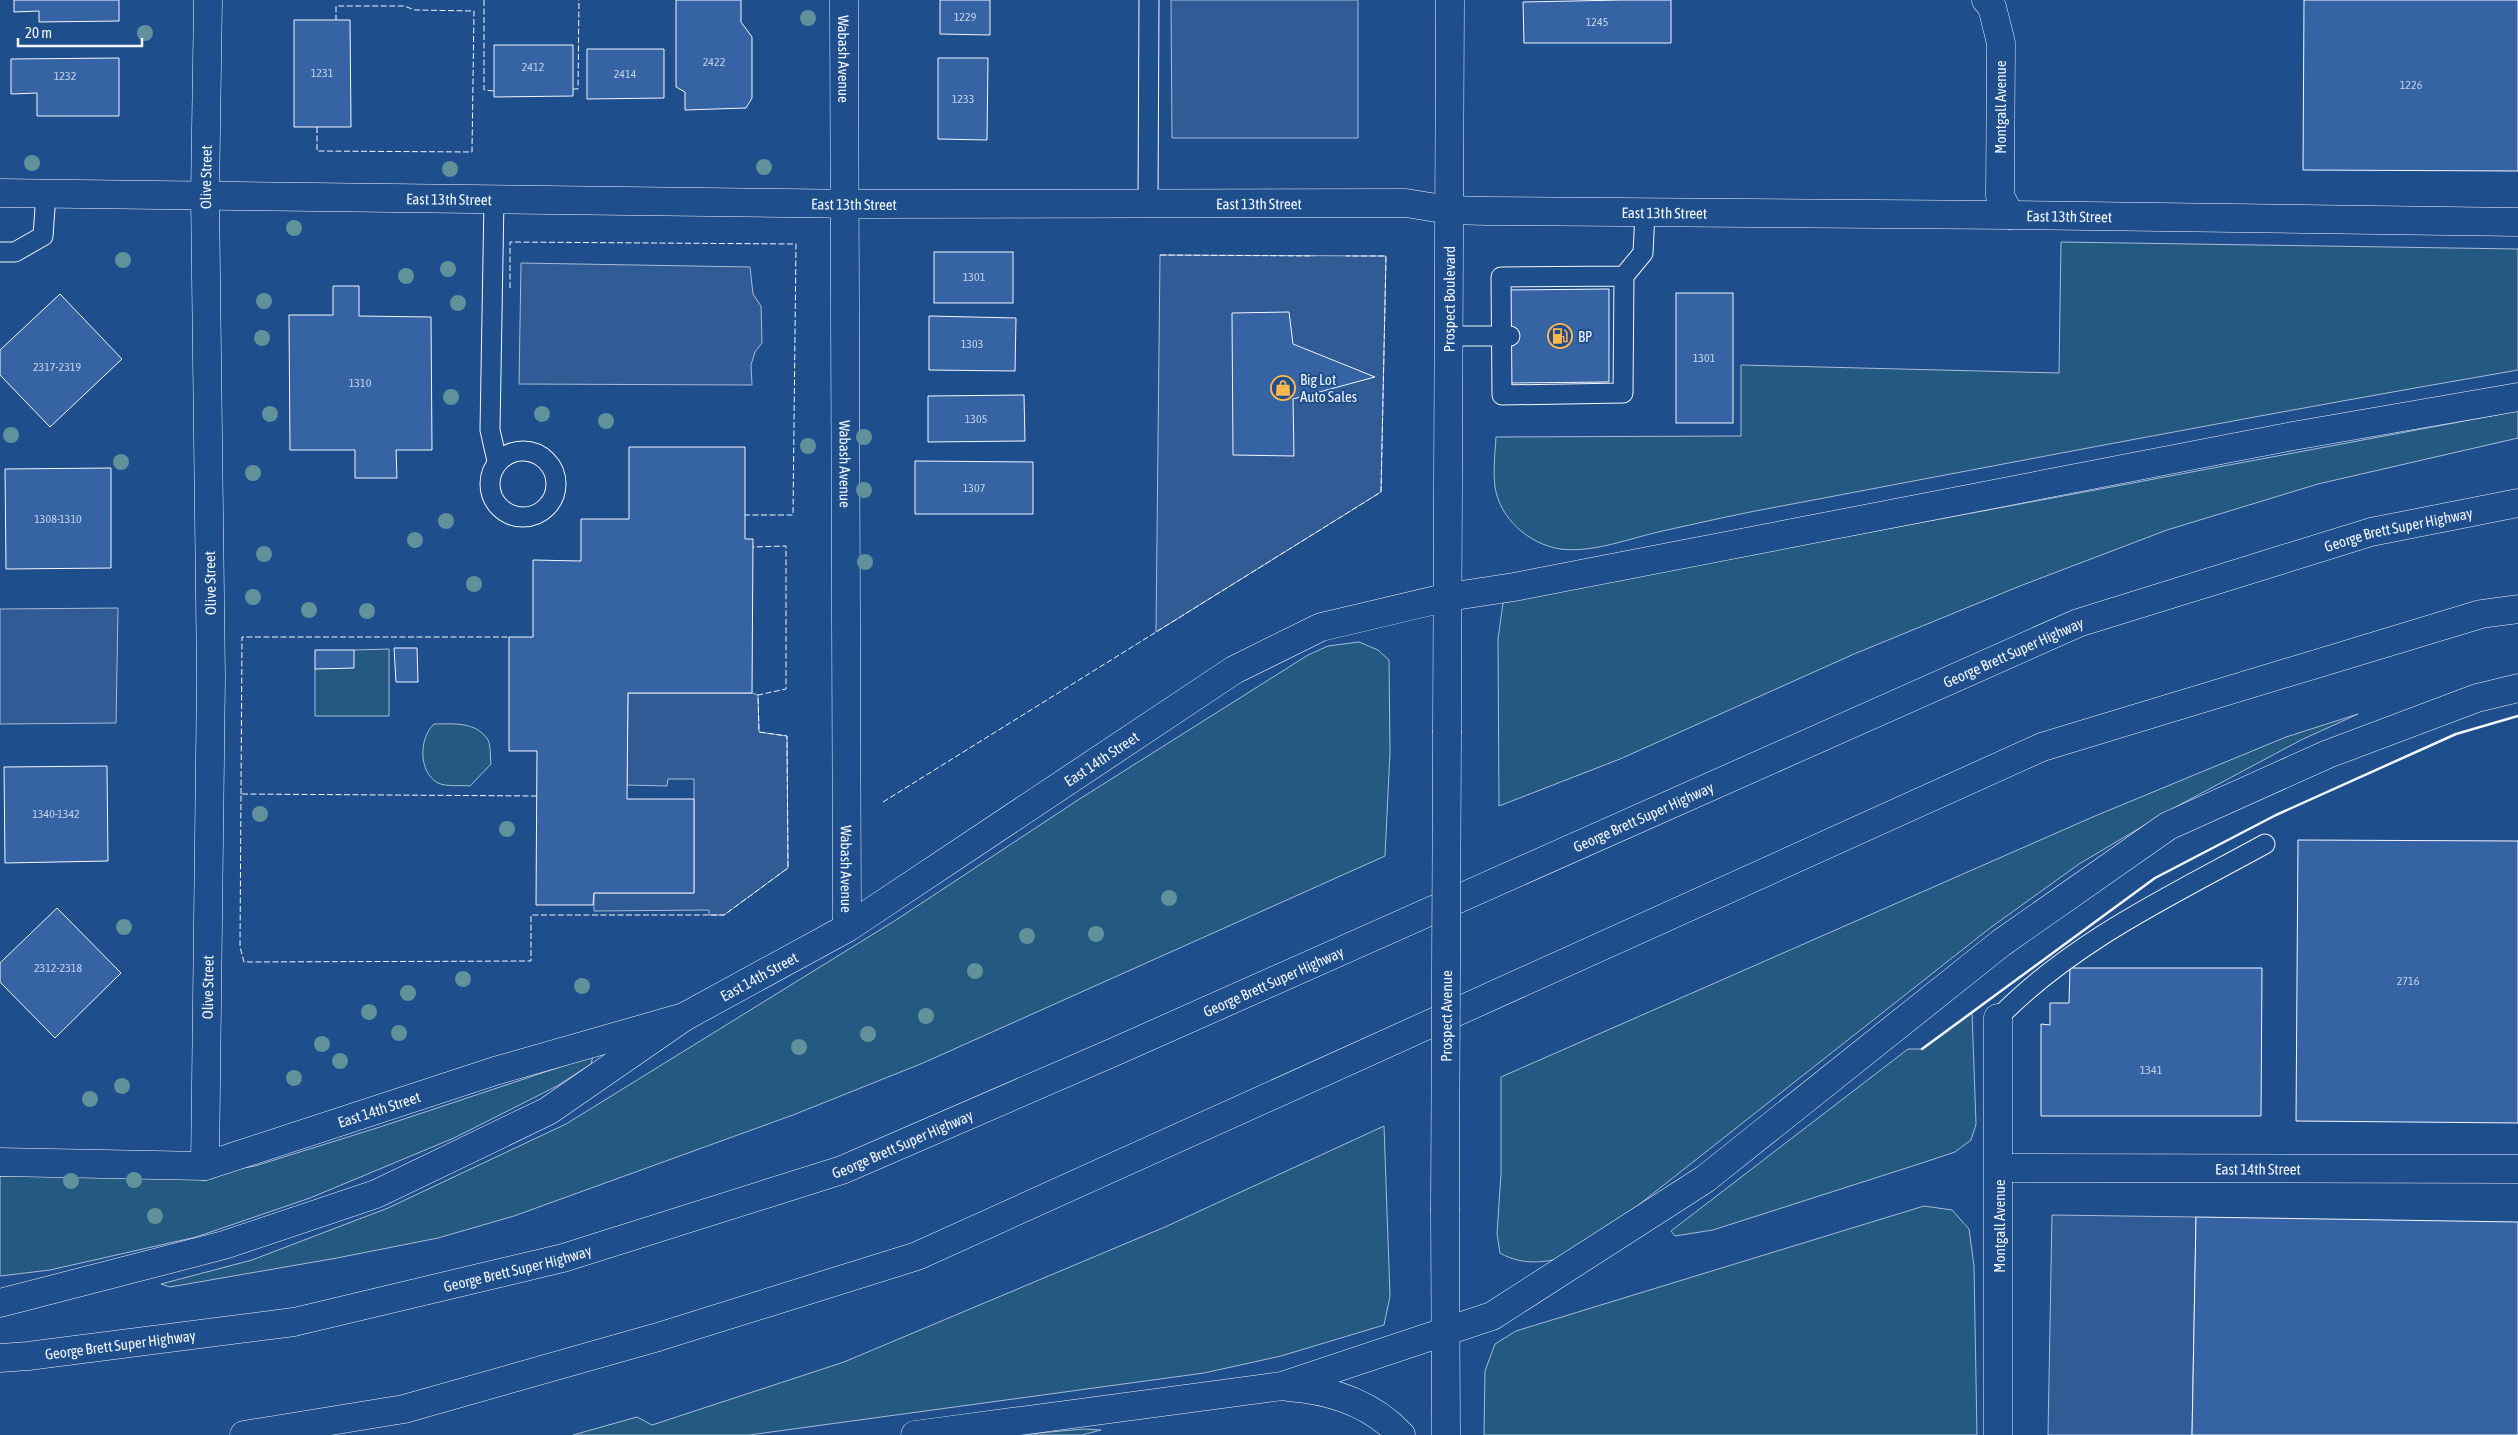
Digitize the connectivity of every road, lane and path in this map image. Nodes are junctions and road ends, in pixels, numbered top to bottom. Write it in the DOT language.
graph roads {
  1 [pos="208,0"];
  2 [pos="844,0"];
  3 [pos="1149,0"];
  4 [pos="1450,0"];
  5 [pos="1986,0"];
  6 [pos="0,193"];
  7 [pos="46,194"];
  8 [pos="205,195"];
  9 [pos="494,199"];
  10 [pos="844,203"];
  11 [pos="1148,203"];
  12 [pos="1449,210"];
  13 [pos="1645,213"];
  14 [pos="2010,215"];
  15 [pos="2518,222"];
  16 [pos="0,252"];
  17 [pos="1624,276"];
  18 [pos="1447,336"];
  19 [pos="1505,336"];
  20 [pos="2518,397"];
  21 [pos="497,461"];
  22 [pos="2518,503"];
  23 [pos="1448,597"];
  24 [pos="2518,609"];
  25 [pos="2518,688"];
  26 [pos="2265,844"];
  27 [pos="847,928"];
  28 [pos="684,1017"];
  29 [pos="1998,1018"];
  30 [pos="0,1162"];
  31 [pos="205,1166"];
  32 [pos="1999,1168"];
  33 [pos="2518,1169"];
  34 [pos="0,1303"];
  35 [pos="1447,1331"];
  36 [pos="0,1358"];
  37 [pos="1282,1386"];
  38 [pos="244,1435"];
  39 [pos="915,1435"];
  40 [pos="1401,1435"];
  41 [pos="1446,1435"];
  42 [pos="1998,1435"];
  1 -- 8 [label="main road, Olive Street"];
  2 -- 10 [label="main road, Wabash Avenue"];
  3 -- 11 [label="lane"];
  4 -- 12 [label="main road, Prospect Boulevard"];
  5 -- 14 [label="main road, Montgall Avenue"];
  6 -- 7 [label="main road, East 13th Street"];
  7 -- 8 [label="main road, East 13th Street"];
  7 -- 16 [label="lane"];
  8 -- 9 [label="main road, East 13th Street"];
  8 -- 31 [label="main road, Olive Street"];
  9 -- 10 [label="main road, East 13th Street"];
  9 -- 21 [label="lane"];
  10 -- 11 [label="main road, East 13th Street"];
  10 -- 27 [label="main road, Wabash Avenue"];
  11 -- 12 [label="main road, East 13th Street"];
  12 -- 13 [label="main road, East 13th Street"];
  12 -- 18 [label="main road, Prospect Boulevard"];
  13 -- 14 [label="main road, East 13th Street"];
  13 -- 17 [label="lane"];
  14 -- 15 [label="main road, East 13th Street"];
  17 -- 19 [label="lane"];
  17 -- 19 [label="lane"];
  18 -- 19 [label="lane"];
  18 -- 23 [label="main road, Prospect Boulevard"];
  20 -- 23 [label="main road, East 14th Street"];
  22 -- 36 [label="main road, George Brett Super Highway"];
  23 -- 27 [label="main road, East 14th Street"];
  23 -- 35 [label="main road, Prospect Avenue, bridge"];
  24 -- 38 [label="main road"];
  25 -- 35 [label="main road"];
  26 -- 29 [label="lane"];
  27 -- 28 [label="main road, East 14th Street"];
  28 -- 31 [label="main road, East 14th Street"];
  28 -- 34 [label="main road"];
  29 -- 32 [label="main road, Montgall Avenue"];
  30 -- 31 [label="main road, East 14th Street"];
  32 -- 33 [label="main road, East 14th Street"];
  32 -- 42 [label="main road, Montgall Avenue"];
  35 -- 37 [label="main road"];
  35 -- 41 [label="main road, Prospect Avenue"];
  37 -- 39 [label="main road"];
  37 -- 40 [label="main road"];
}
